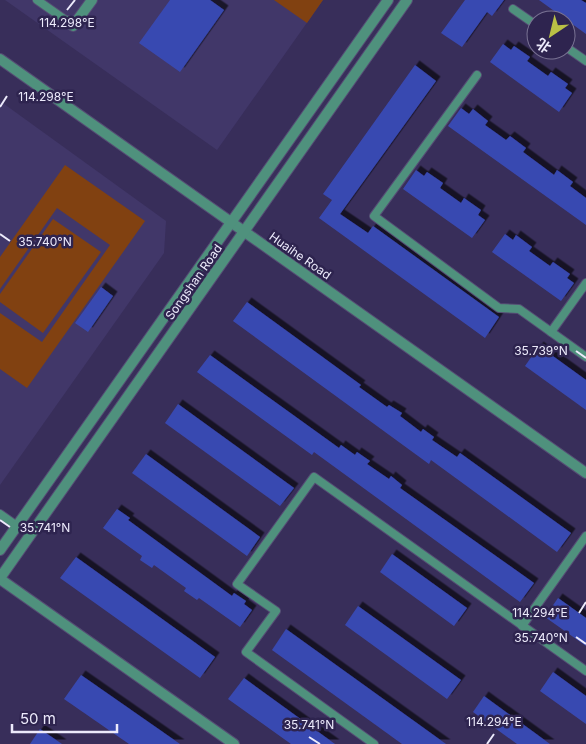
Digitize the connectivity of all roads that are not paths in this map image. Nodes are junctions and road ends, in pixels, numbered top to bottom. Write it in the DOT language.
graph roads {
  1 [pos="37,0"];
  2 [pos="92,0"];
  3 [pos="388,0"];
  4 [pos="408,0"];
  5 [pos="513,9"];
  6 [pos="526,19"];
  7 [pos="67,22"];
  8 [pos="0,59"];
  9 [pos="477,75"];
  10 [pos="231,222"];
  11 [pos="244,231"];
  12 [pos="586,283"];
  13 [pos="551,332"];
  14 [pos="586,357"];
  15 [pos="586,473"];
  16 [pos="0,514"];
  17 [pos="17,526"];
  18 [pos="586,536"];
  19 [pos="0,550"];
  20 [pos="0,578"];
  21 [pos="522,626"];
  22 [pos="586,672"];
  23 [pos="234,744"];
  24 [pos="374,744"];
  1 -- 7 [label="lane"];
  2 -- 7 [label="street"];
  3 -- 10 [label="street, Songshan Road"];
  4 -- 11 [label="street, Songshan Road"];
  5 -- 6 [label="lane"];
  8 -- 10 [label="street, Huaihe Road"];
  9 -- 13 [label="lane"];
  10 -- 11 [label="street, Huaihe Road"];
  10 -- 17 [label="street, Songshan Road"];
  11 -- 15 [label="street, Huaihe Road"];
  11 -- 20 [label="street, Songshan Road"];
  12 -- 13 [label="lane"];
  13 -- 14 [label="lane"];
  16 -- 17 [label="lane"];
  17 -- 19 [label="street, Songshan Road"];
  18 -- 21 [label="lane"];
  20 -- 23 [label="street"];
  21 -- 22 [label="lane"];
  21 -- 24 [label="lane"];
}
